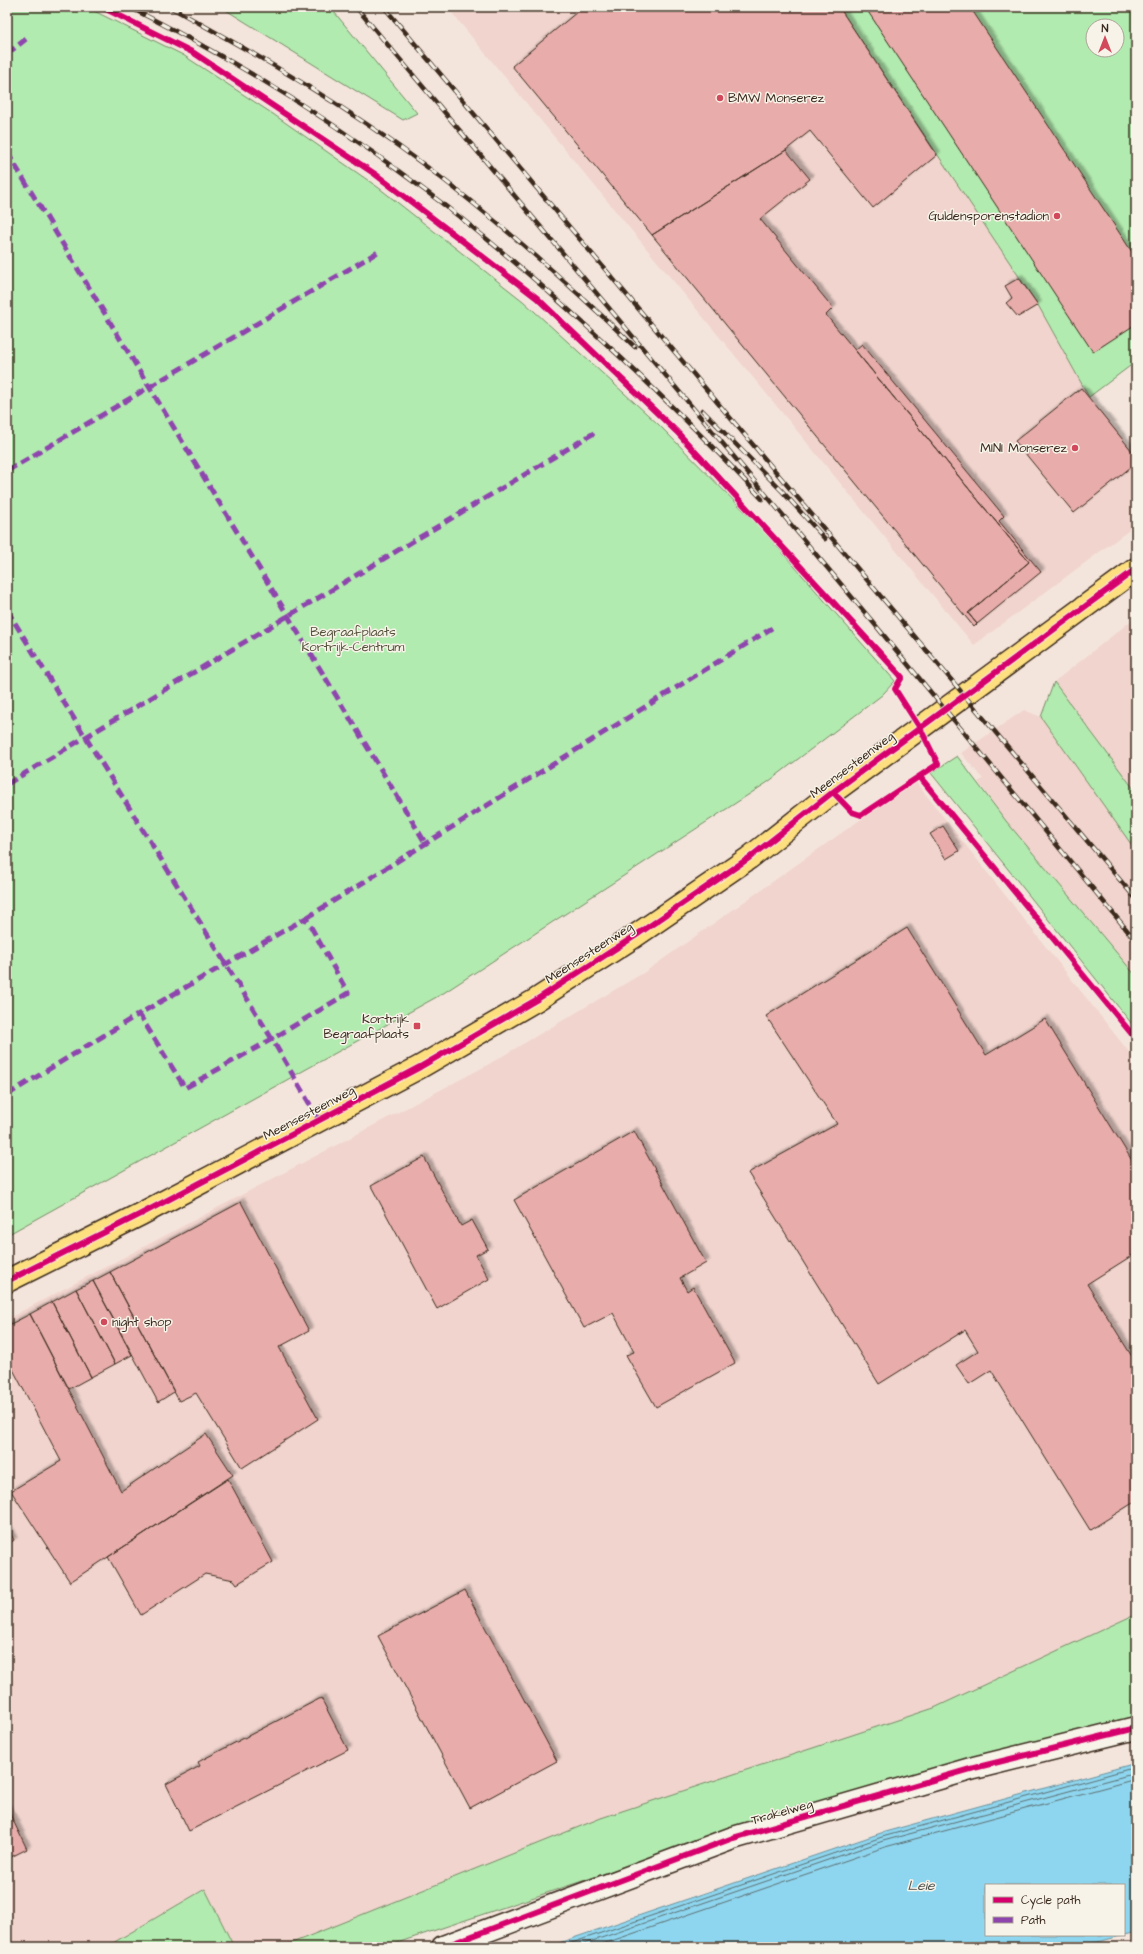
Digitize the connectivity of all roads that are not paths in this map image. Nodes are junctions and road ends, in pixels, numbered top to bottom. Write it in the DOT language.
graph roads {
  1 [pos="1136,569"];
  2 [pos="7,1281"];
  3 [pos="1136,1728"];
  4 [pos="443,1947"];
  1 -- 2 [label="main road, Meensesteenweg"];
  3 -- 4 [label="lane, Trakelweg"];
}
